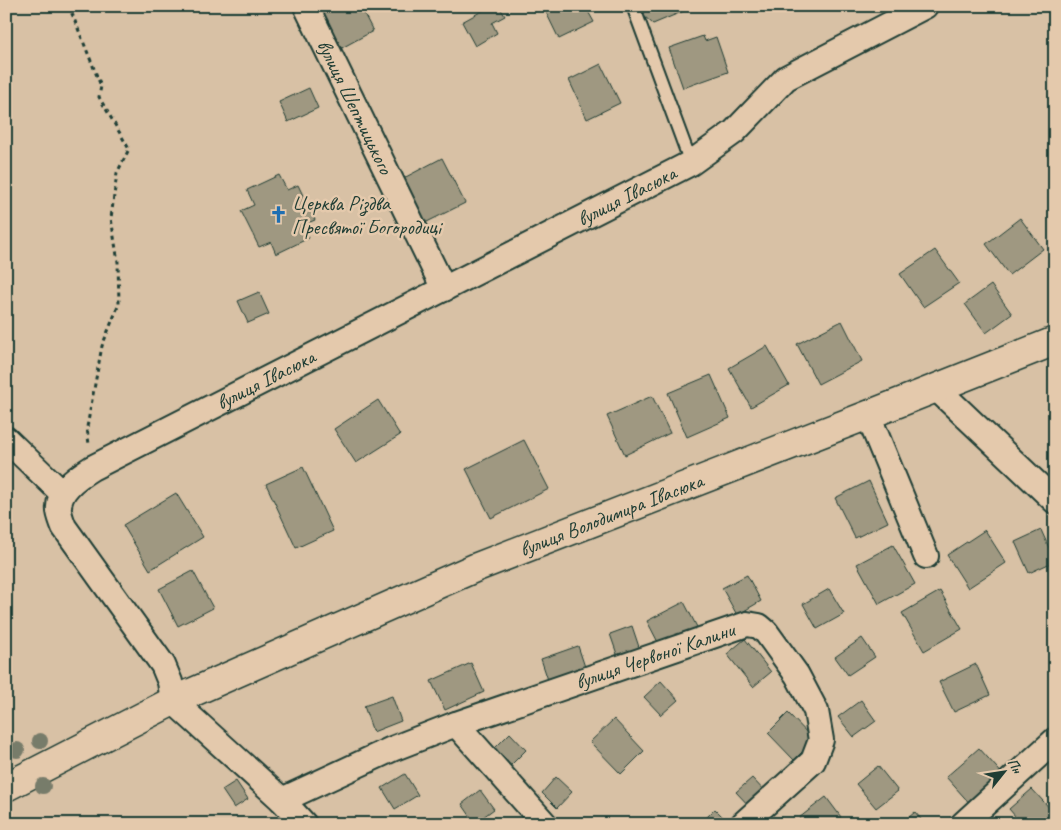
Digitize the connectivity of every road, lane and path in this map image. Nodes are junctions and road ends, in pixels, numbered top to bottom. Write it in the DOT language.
graph roads {
  1 [pos="68,6"];
  2 [pos="306,6"];
  3 [pos="633,6"];
  4 [pos="926,6"];
  5 [pos="691,163"];
  6 [pos="444,289"];
  7 [pos="1055,341"];
  8 [pos="936,388"];
  9 [pos="868,415"];
  10 [pos="6,439"];
  11 [pos="92,468"];
  12 [pos="62,493"];
  13 [pos="1055,501"];
  14 [pos="926,556"];
  15 [pos="173,701"];
  16 [pos="456,724"];
  17 [pos="1055,740"];
  18 [pos="6,787"];
  19 [pos="282,800"];
  20 [pos="304,824"];
  21 [pos="545,824"];
  22 [pos="742,824"];
  23 [pos="963,824"];
  1 -- 11 [label="path"];
  2 -- 6 [label="street, вулиця Шептицького"];
  3 -- 5 [label="lane"];
  4 -- 5 [label="street, вулиця Івасюка"];
  5 -- 6 [label="street, вулиця Івасюка"];
  6 -- 11 [label="street, вулиця Івасюка"];
  7 -- 8 [label="street, вулиця Володимира Івасюка"];
  8 -- 9 [label="street, вулиця Володимира Івасюка"];
  8 -- 13 [label="street"];
  9 -- 14 [label="street"];
  9 -- 15 [label="street, вулиця Володимира Івасюка"];
  10 -- 12 [label="street"];
  11 -- 12 [label="street, вулиця Івасюка"];
  12 -- 15 [label="street"];
  15 -- 18 [label="street, вулиця Володимира Івасюка"];
  15 -- 19 [label="street"];
  16 -- 19 [label="street, вулиця Червоної Калини"];
  16 -- 21 [label="street"];
  16 -- 22 [label="street, вулиця Червоної Калини"];
  17 -- 23 [label="street"];
  19 -- 20 [label="street"];
}
